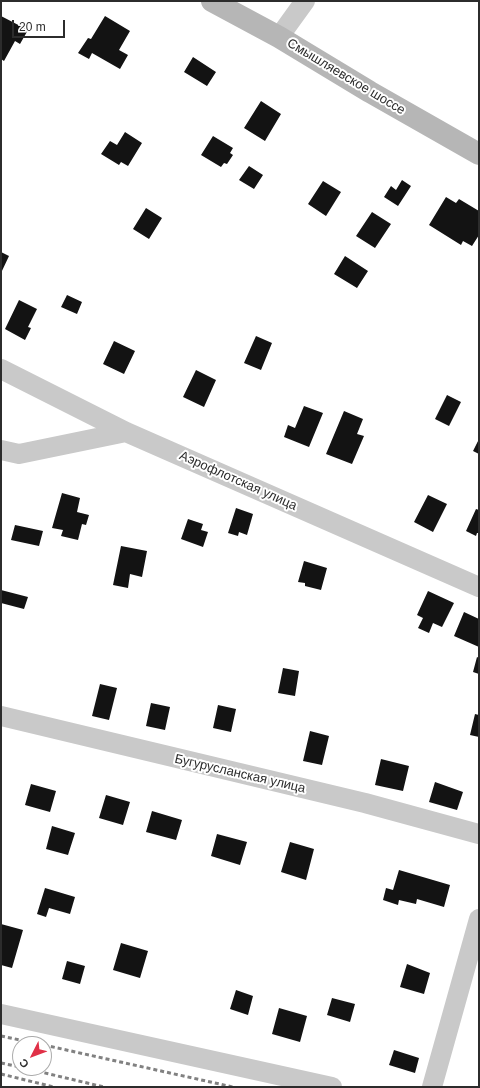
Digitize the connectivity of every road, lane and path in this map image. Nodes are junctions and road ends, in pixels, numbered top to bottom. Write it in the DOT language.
graph roads {
  1 [pos="212,1"];
  2 [pos="305,1"];
  3 [pos="279,37"];
  4 [pos="479,154"];
  5 [pos="1,369"];
  6 [pos="126,432"];
  7 [pos="1,450"];
  8 [pos="479,587"];
  9 [pos="1,716"];
  10 [pos="479,834"];
  11 [pos="479,919"];
  12 [pos="1,1014"];
  13 [pos="332,1087"];
  14 [pos="432,1087"];
  1 -- 3 [label="street, Смышляевское шоссе"];
  2 -- 3 [label="street"];
  3 -- 4 [label="street, Смышляевское шоссе"];
  5 -- 6 [label="street, Аэрофлотская улица"];
  6 -- 7 [label="street"];
  6 -- 8 [label="street, Аэрофлотская улица"];
  9 -- 10 [label="street, Бугурусланская улица"];
  11 -- 14 [label="street"];
  12 -- 13 [label="street"];
}
